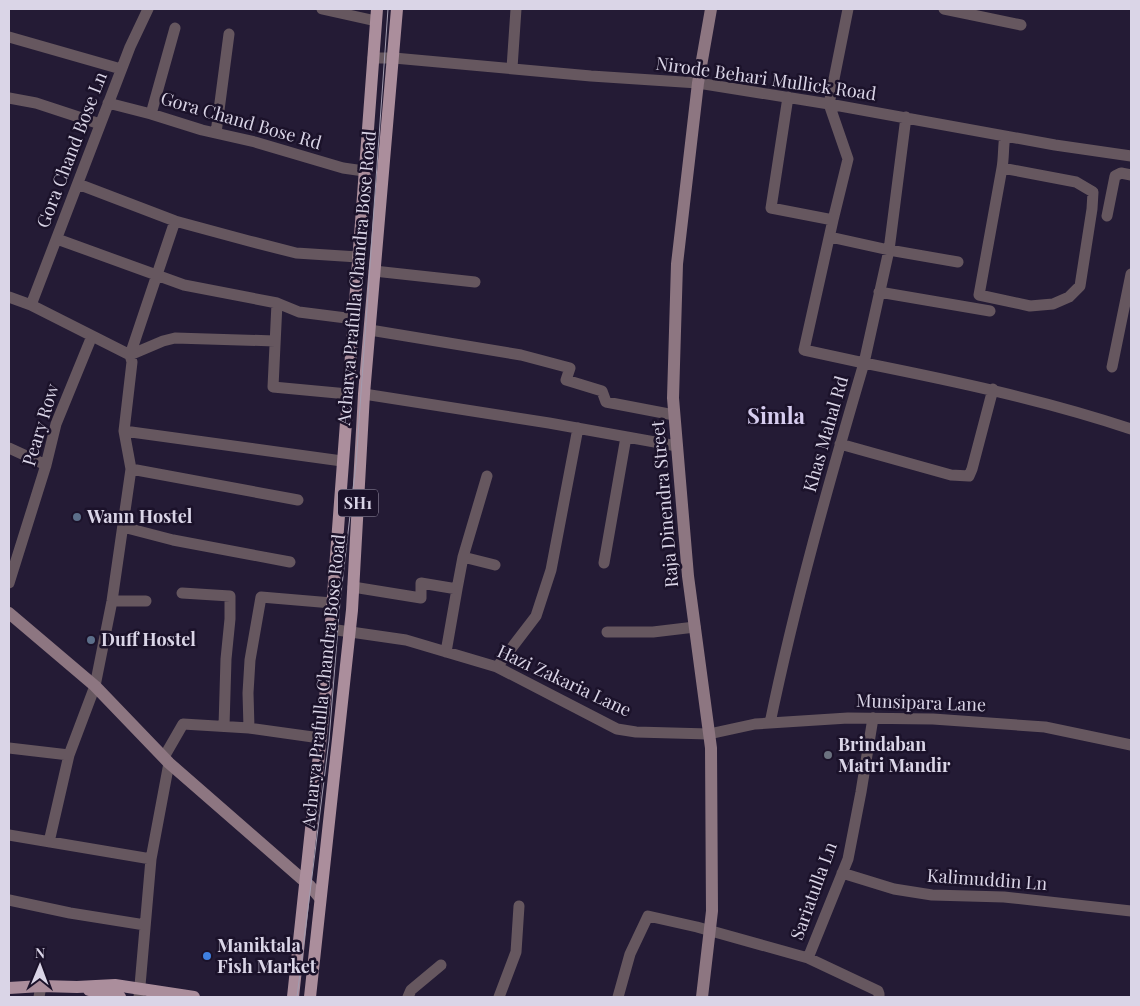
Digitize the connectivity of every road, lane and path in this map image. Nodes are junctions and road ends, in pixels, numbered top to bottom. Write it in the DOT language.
graph roads {
  1 [pos="148,9"];
  2 [pos="322,9"];
  3 [pos="397,9"];
  4 [pos="516,9"];
  5 [pos="711,9"];
  6 [pos="716,9"];
  7 [pos="848,9"];
  8 [pos="944,9"];
  9 [pos="377,15"];
  10 [pos="1021,25"];
  11 [pos="175,28"];
  12 [pos="229,34"];
  13 [pos="9,37"];
  14 [pos="706,39"];
  15 [pos="373,58"];
  16 [pos="394,58"];
  17 [pos="512,68"];
  18 [pos="121,69"];
  19 [pos="698,83"];
  20 [pos="788,97"];
  21 [pos="9,98"];
  22 [pos="108,103"];
  23 [pos="829,104"];
  24 [pos="151,114"];
  25 [pos="906,117"];
  26 [pos="100,124"];
  27 [pos="216,133"];
  28 [pos="1008,137"];
  29 [pos="1128,156"];
  30 [pos="1002,168"];
  31 [pos="364,171"];
  32 [pos="1126,174"];
  33 [pos="78,184"];
  34 [pos="1107,216"];
  35 [pos="834,220"];
  36 [pos="175,221"];
  37 [pos="830,237"];
  38 [pos="57,239"];
  39 [pos="889,250"];
  40 [pos="358,257"];
  41 [pos="958,262"];
  42 [pos="374,271"];
  43 [pos="1131,274"];
  44 [pos="157,276"];
  45 [pos="475,282"];
  46 [pos="879,292"];
  47 [pos="9,296"];
  48 [pos="277,303"];
  49 [pos="31,305"];
  50 [pos="990,311"];
  51 [pos="354,319"];
  52 [pos="370,330"];
  53 [pos="92,336"];
  54 [pos="275,341"];
  55 [pos="130,355"];
  56 [pos="864,363"];
  57 [pos="1112,367"];
  58 [pos="993,389"];
  59 [pos="348,394"];
  60 [pos="364,394"];
  61 [pos="674,415"];
  62 [pos="578,428"];
  63 [pos="1131,429"];
  64 [pos="124,431"];
  65 [pos="626,437"];
  66 [pos="840,444"];
  67 [pos="677,446"];
  68 [pos="9,448"];
  69 [pos="342,461"];
  70 [pos="46,465"];
  71 [pos="131,469"];
  72 [pos="487,476"];
  73 [pos="298,500"];
  74 [pos="123,527"];
  75 [pos="463,557"];
  76 [pos="290,562"];
  77 [pos="604,563"];
  78 [pos="495,565"];
  79 [pos="9,583"];
  80 [pos="353,587"];
  81 [pos="457,589"];
  82 [pos="182,593"];
  83 [pos="112,601"];
  84 [pos="146,601"];
  85 [pos="332,603"];
  86 [pos="9,613"];
  87 [pos="695,627"];
  88 [pos="330,629"];
  89 [pos="349,632"];
  90 [pos="607,632"];
  91 [pos="446,652"];
  92 [pos="497,667"];
  93 [pos="95,686"];
  94 [pos="873,718"];
  95 [pos="770,723"];
  96 [pos="224,726"];
  97 [pos="249,728"];
  98 [pos="709,734"];
  99 [pos="320,738"];
  100 [pos="1131,745"];
  101 [pos="9,748"];
  102 [pos="69,756"];
  103 [pos="167,760"];
  104 [pos="9,835"];
  105 [pos="48,842"];
  106 [pos="151,859"];
  107 [pos="842,873"];
  108 [pos="304,882"];
  109 [pos="320,898"];
  110 [pos="9,900"];
  111 [pos="519,906"];
  112 [pos="1131,911"];
  113 [pos="144,925"];
  114 [pos="709,931"];
  115 [pos="808,958"];
  116 [pos="441,965"];
  117 [pos="9,988"];
  118 [pos="40,991"];
  119 [pos="114,993"];
  120 [pos="139,993"];
  121 [pos="503,996"];
  122 [pos="120,997"];
  123 [pos="194,997"];
  124 [pos="293,997"];
  125 [pos="310,997"];
  126 [pos="408,997"];
  127 [pos="618,997"];
  128 [pos="702,997"];
  129 [pos="879,997"];
  1 -- 18 [label="street, Gora Chand Bose Ln"];
  2 -- 9 [label="street"];
  3 -- 16 [label="main road, Acharya Prafulla Chandra Bose Road / SH1"];
  4 -- 17 [label="street"];
  5 -- 14 [label="main road, Raja Dinendra Street"];
  6 -- 14 [label="street"];
  7 -- 23 [label="street"];
  8 -- 10 [label="street"];
  9 -- 15 [label="main road, Acharya Prafulla Chandra Bose Road / SH1"];
  11 -- 24 [label="street"];
  12 -- 27 [label="street"];
  13 -- 18 [label="street"];
  14 -- 19 [label="main road, Raja Dinendra Street"];
  15 -- 16 [label="street, Nirode Behari Mullick Road"];
  15 -- 31 [label="main road, Acharya Prafulla Chandra Bose Road / SH1"];
  16 -- 17 [label="street, Nirode Behari Mullick Road"];
  16 -- 42 [label="main road, Acharya Prafulla Chandra Bose Road / SH1"];
  17 -- 19 [label="street, Nirode Behari Mullick Road"];
  18 -- 22 [label="street, Gora Chand Bose Ln"];
  19 -- 20 [label="street, Nirode Behari Mullick Road"];
  19 -- 61 [label="main road, Raja Dinendra Street"];
  20 -- 23 [label="street, Nirode Behari Mullick Road"];
  20 -- 35 [label="street"];
  21 -- 26 [label="street"];
  22 -- 24 [label="street, Gora Chand Bose Rd"];
  22 -- 26 [label="street, Gora Chand Bose Ln"];
  23 -- 25 [label="street, Nirode Behari Mullick Road"];
  23 -- 35 [label="street"];
  24 -- 27 [label="street, Gora Chand Bose Rd"];
  25 -- 28 [label="street, Nirode Behari Mullick Road"];
  25 -- 39 [label="street"];
  26 -- 33 [label="street, Gora Chand Bose Ln"];
  27 -- 31 [label="street, Gora Chand Bose Rd"];
  28 -- 29 [label="street, Nirode Behari Mullick Road"];
  28 -- 30 [label="street"];
  29 -- 32 [label="street"];
  30 -- 30 [label="street"];
  31 -- 40 [label="main road, Acharya Prafulla Chandra Bose Road / SH1"];
  32 -- 34 [label="street"];
  33 -- 36 [label="street"];
  33 -- 38 [label="street, Gora Chand Bose Ln"];
  35 -- 37 [label="street"];
  36 -- 40 [label="street"];
  36 -- 44 [label="street"];
  37 -- 39 [label="street"];
  37 -- 56 [label="street"];
  38 -- 44 [label="street"];
  38 -- 49 [label="street, Gora Chand Bose Ln"];
  39 -- 41 [label="street"];
  39 -- 46 [label="street"];
  40 -- 51 [label="main road, Acharya Prafulla Chandra Bose Road / SH1"];
  42 -- 45 [label="street"];
  42 -- 52 [label="main road, Acharya Prafulla Chandra Bose Road / SH1"];
  43 -- 57 [label="street"];
  44 -- 48 [label="street"];
  44 -- 55 [label="street"];
  46 -- 50 [label="street"];
  46 -- 56 [label="street"];
  47 -- 49 [label="street"];
  48 -- 51 [label="street"];
  48 -- 54 [label="street"];
  49 -- 53 [label="street"];
  51 -- 59 [label="main road, Acharya Prafulla Chandra Bose Road / SH1"];
  52 -- 60 [label="main road, Acharya Prafulla Chandra Bose Road / SH1"];
  52 -- 61 [label="street"];
  53 -- 55 [label="street"];
  53 -- 70 [label="street, Peary Row"];
  54 -- 55 [label="street"];
  54 -- 59 [label="street"];
  55 -- 64 [label="street"];
  56 -- 58 [label="street, Khas Mahal Rd"];
  56 -- 66 [label="street, Khas Mahal Rd"];
  58 -- 63 [label="street, Khas Mahal Rd"];
  58 -- 66 [label="street"];
  59 -- 69 [label="main road, Acharya Prafulla Chandra Bose Road / SH1"];
  60 -- 62 [label="street"];
  60 -- 80 [label="main road, Acharya Prafulla Chandra Bose Road / SH1"];
  61 -- 67 [label="main road, Raja Dinendra Street"];
  62 -- 65 [label="street"];
  62 -- 92 [label="street"];
  64 -- 69 [label="street"];
  64 -- 71 [label="street"];
  65 -- 67 [label="street"];
  65 -- 77 [label="street"];
  66 -- 95 [label="street, Khas Mahal Rd"];
  67 -- 87 [label="main road, Raja Dinendra Street"];
  68 -- 70 [label="street"];
  69 -- 85 [label="main road, Acharya Prafulla Chandra Bose Road / SH1"];
  70 -- 79 [label="street, Peary Row"];
  71 -- 73 [label="street"];
  71 -- 74 [label="street"];
  72 -- 75 [label="street"];
  74 -- 76 [label="street"];
  74 -- 83 [label="street"];
  75 -- 78 [label="street"];
  75 -- 81 [label="street"];
  80 -- 81 [label="street"];
  80 -- 89 [label="main road, Acharya Prafulla Chandra Bose Road / SH1"];
  81 -- 91 [label="street"];
  82 -- 96 [label="street"];
  83 -- 84 [label="street"];
  83 -- 93 [label="street"];
  85 -- 88 [label="main road, Acharya Prafulla Chandra Bose Road / SH1"];
  85 -- 97 [label="street"];
  86 -- 93 [label="main road"];
  87 -- 90 [label="street"];
  87 -- 98 [label="main road, Raja Dinendra Street"];
  88 -- 89 [label="street, Hazi Zakaria Lane"];
  88 -- 99 [label="main road, Acharya Prafulla Chandra Bose Road / SH1"];
  89 -- 91 [label="street, Hazi Zakaria Lane"];
  89 -- 109 [label="main road, Acharya Prafulla Chandra Bose Road / SH1"];
  91 -- 92 [label="street, Hazi Zakaria Lane"];
  92 -- 98 [label="street, Hazi Zakaria Lane"];
  93 -- 102 [label="street"];
  93 -- 103 [label="main road"];
  94 -- 95 [label="street, Munsipara Lane"];
  94 -- 100 [label="street, Munsipara Lane"];
  94 -- 107 [label="street, Sariatulla Ln"];
  95 -- 98 [label="street, Munsipara Lane"];
  96 -- 97 [label="street"];
  96 -- 103 [label="street"];
  97 -- 99 [label="street"];
  98 -- 114 [label="main road, Raja Dinendra Street"];
  99 -- 108 [label="main road, Acharya Prafulla Chandra Bose Road / SH1"];
  101 -- 102 [label="street"];
  102 -- 105 [label="street"];
  103 -- 106 [label="street"];
  103 -- 108 [label="main road"];
  104 -- 105 [label="street"];
  105 -- 106 [label="street"];
  106 -- 113 [label="street"];
  107 -- 112 [label="street, Kalimuddin Ln"];
  107 -- 115 [label="street, Sariatulla Ln"];
  108 -- 109 [label="main road"];
  108 -- 124 [label="main road, Acharya Prafulla Chandra Bose Road / SH1"];
  109 -- 125 [label="main road, Acharya Prafulla Chandra Bose Road / SH1"];
  110 -- 113 [label="street"];
  111 -- 121 [label="street"];
  113 -- 120 [label="street"];
  114 -- 115 [label="street"];
  114 -- 127 [label="street"];
  114 -- 128 [label="main road, Raja Dinendra Street"];
  115 -- 129 [label="street"];
  116 -- 126 [label="street"];
  117 -- 118 [label="main road"];
  118 -- 119 [label="main road"];
  119 -- 120 [label="main road"];
  119 -- 122 [label="main road"];
  120 -- 123 [label="main road"];
}
